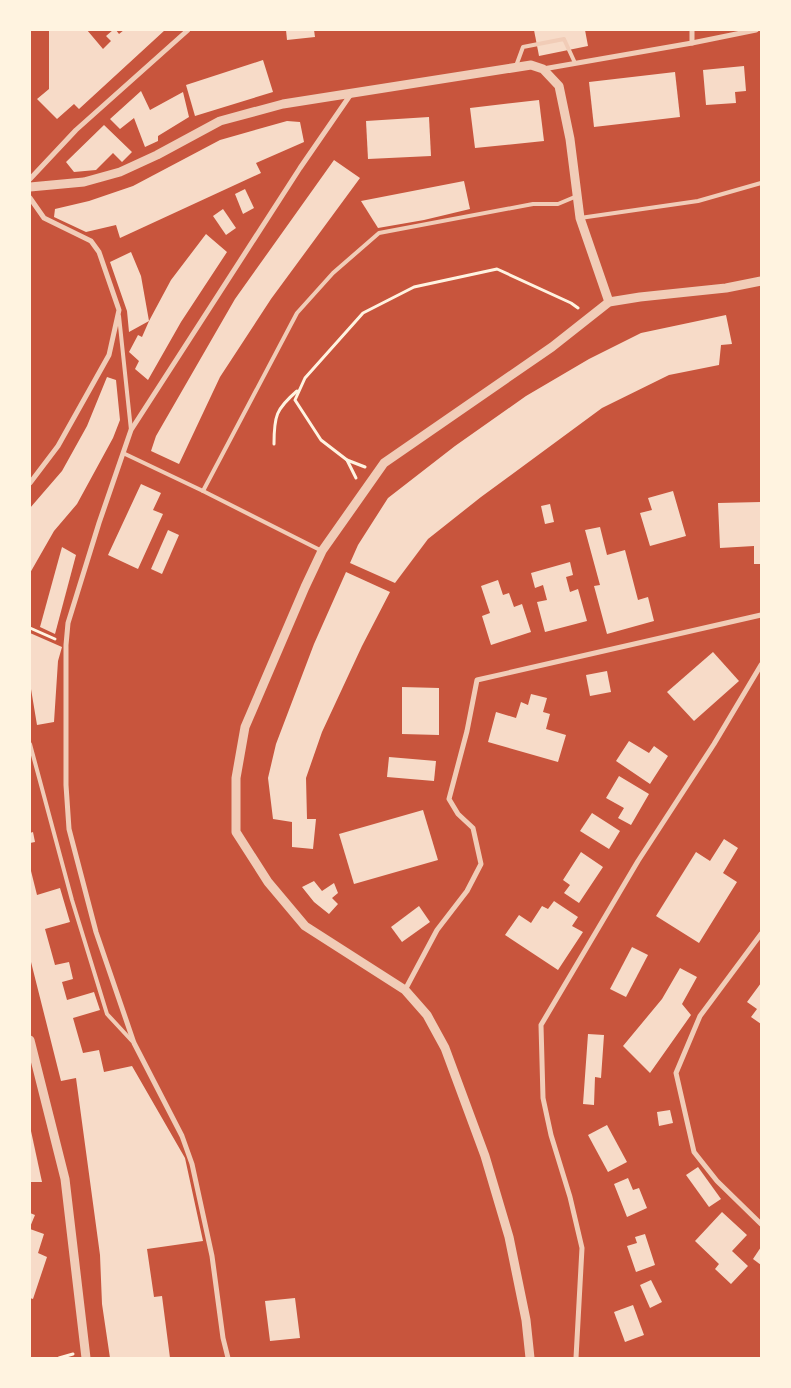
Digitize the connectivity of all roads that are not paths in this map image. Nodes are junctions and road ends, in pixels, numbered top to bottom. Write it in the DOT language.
graph roads {
  1 [pos="188,30"];
  2 [pos="692,30"];
  3 [pos="756,30"];
  4 [pos="692,43"];
  5 [pos="576,63"];
  6 [pos="516,68"];
  7 [pos="544,69"];
  8 [pos="351,94"];
  9 [pos="30,180"];
  10 [pos="761,183"];
  11 [pos="30,187"];
  12 [pos="578,196"];
  13 [pos="30,198"];
  14 [pos="580,218"];
  15 [pos="761,281"];
  16 [pos="609,302"];
  17 [pos="118,310"];
  18 [pos="131,430"];
  19 [pos="123,453"];
  20 [pos="30,483"];
  21 [pos="203,490"];
  22 [pos="322,551"];
  23 [pos="761,615"];
  24 [pos="761,665"];
  25 [pos="30,744"];
  26 [pos="761,934"];
  27 [pos="406,990"];
  28 [pos="30,1040"];
  29 [pos="134,1043"];
  30 [pos="761,1224"];
  31 [pos="86,1358"];
  32 [pos="228,1358"];
  33 [pos="530,1358"];
  34 [pos="576,1358"];
  1 -- 9 [label="street"];
  2 -- 4 [label="street"];
  3 -- 4 [label="street"];
  4 -- 5 [label="street"];
  5 -- 6 [label="lane"];
  5 -- 7 [label="street"];
  6 -- 7 [label="street"];
  6 -- 8 [label="street"];
  7 -- 12 [label="street"];
  8 -- 11 [label="street"];
  8 -- 18 [label="street"];
  10 -- 14 [label="lane"];
  12 -- 14 [label="street"];
  12 -- 21 [label="lane"];
  13 -- 17 [label="street"];
  14 -- 16 [label="street"];
  15 -- 16 [label="street"];
  16 -- 22 [label="street"];
  17 -- 18 [label="lane"];
  17 -- 20 [label="street"];
  18 -- 19 [label="street"];
  19 -- 21 [label="lane"];
  19 -- 29 [label="street"];
  21 -- 22 [label="lane"];
  22 -- 27 [label="street"];
  23 -- 27 [label="street"];
  24 -- 34 [label="street"];
  25 -- 29 [label="lane"];
  26 -- 30 [label="street"];
  27 -- 33 [label="street"];
  28 -- 31 [label="street"];
  29 -- 32 [label="street"];
}
